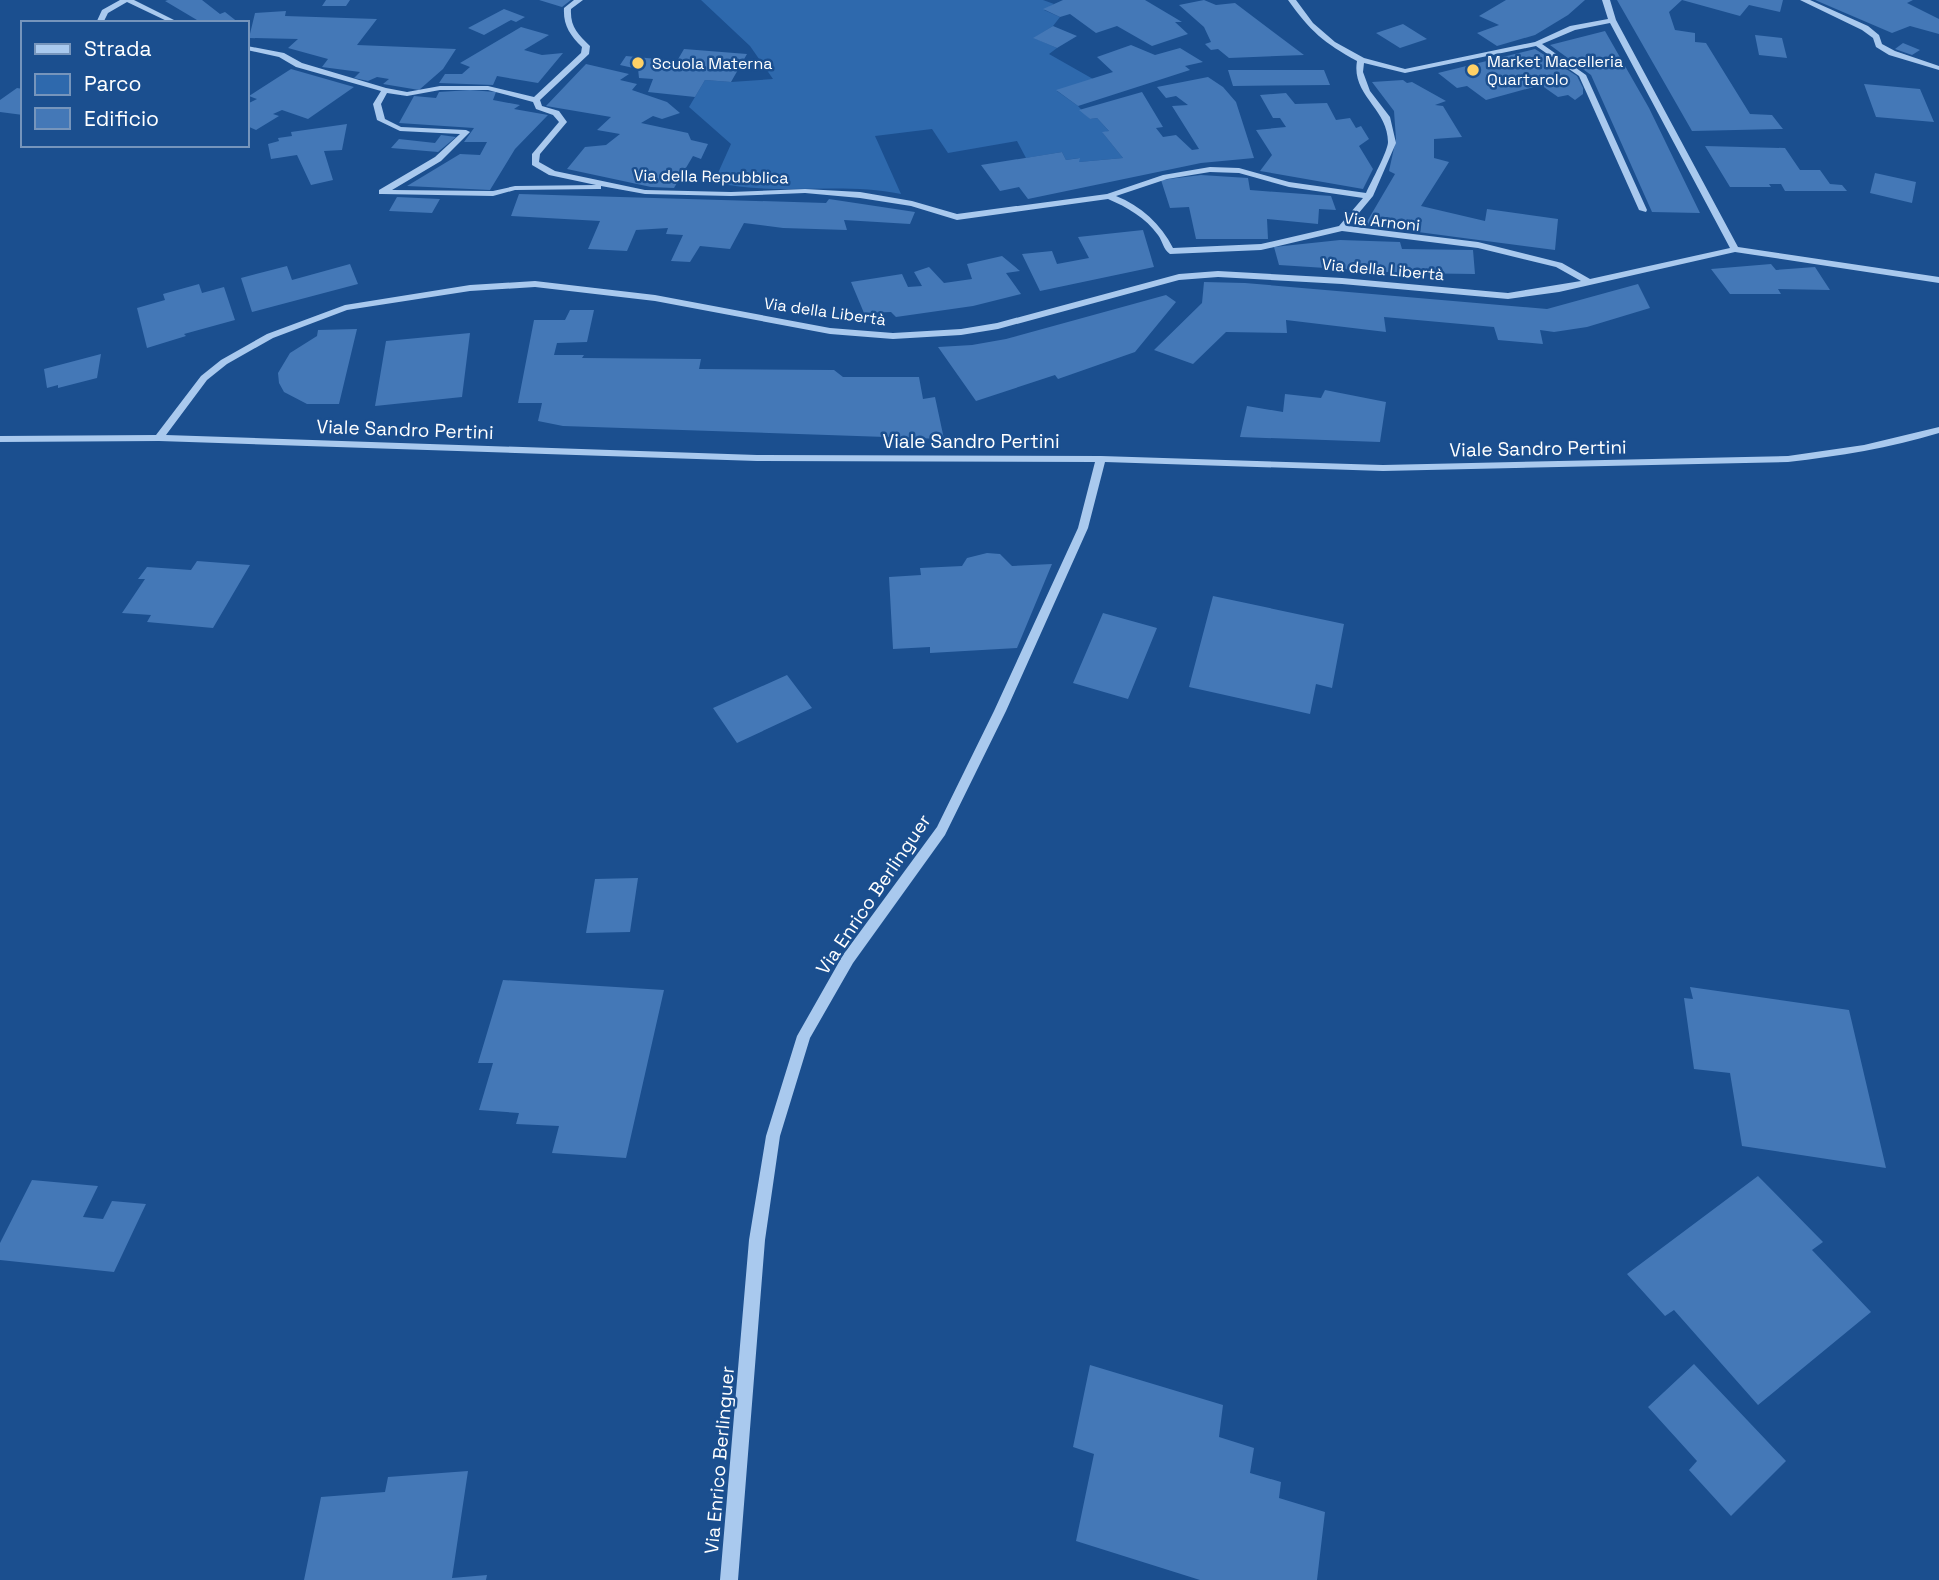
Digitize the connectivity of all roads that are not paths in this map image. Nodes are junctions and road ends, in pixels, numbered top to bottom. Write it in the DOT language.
graph roads {
  1 [pos="126,0"];
  2 [pos="146,0"];
  3 [pos="579,0"];
  4 [pos="1292,0"];
  5 [pos="1606,0"];
  6 [pos="1804,0"];
  7 [pos="151,11"];
  8 [pos="1612,20"];
  9 [pos="100,21"];
  10 [pos="173,21"];
  11 [pos="1537,44"];
  12 [pos="248,47"];
  13 [pos="1361,60"];
  14 [pos="1939,68"];
  15 [pos="385,90"];
  16 [pos="536,100"];
  17 [pos="605,186"];
  18 [pos="382,192"];
  19 [pos="1109,195"];
  20 [pos="1370,196"];
  21 [pos="1643,210"];
  22 [pos="1342,228"];
  23 [pos="1735,249"];
  24 [pos="1939,280"];
  25 [pos="1587,281"];
  26 [pos="1939,430"];
  27 [pos="159,438"];
  28 [pos="0,439"];
  29 [pos="1101,459"];
  30 [pos="729,1580"];
  1 -- 7 [label="street"];
  1 -- 9 [label="street"];
  2 -- 7 [label="street"];
  3 -- 16 [label="street"];
  4 -- 13 [label="street"];
  5 -- 8 [label="street"];
  6 -- 14 [label="street"];
  7 -- 10 [label="street"];
  8 -- 11 [label="street"];
  8 -- 23 [label="street"];
  11 -- 13 [label="street"];
  11 -- 21 [label="street"];
  12 -- 15 [label="street, Via della Repubblica"];
  13 -- 20 [label="street"];
  15 -- 16 [label="street, Via della Repubblica"];
  15 -- 18 [label="street"];
  16 -- 17 [label="street, Via della Repubblica"];
  17 -- 18 [label="street"];
  17 -- 19 [label="street, Via della Repubblica"];
  19 -- 20 [label="street, Via della Repubblica"];
  19 -- 22 [label="street, Via Arnoni"];
  20 -- 22 [label="street"];
  22 -- 25 [label="street, Via Arnoni"];
  23 -- 24 [label="street, Via della Libertà"];
  23 -- 25 [label="street, Via della Libertà"];
  25 -- 27 [label="street, Via della Libertà"];
  26 -- 29 [label="street, Viale Sandro Pertini"];
  27 -- 28 [label="street, Viale Sandro Pertini"];
  27 -- 29 [label="street, Viale Sandro Pertini"];
  29 -- 30 [label="street, Via Enrico Berlinguer"];
}
